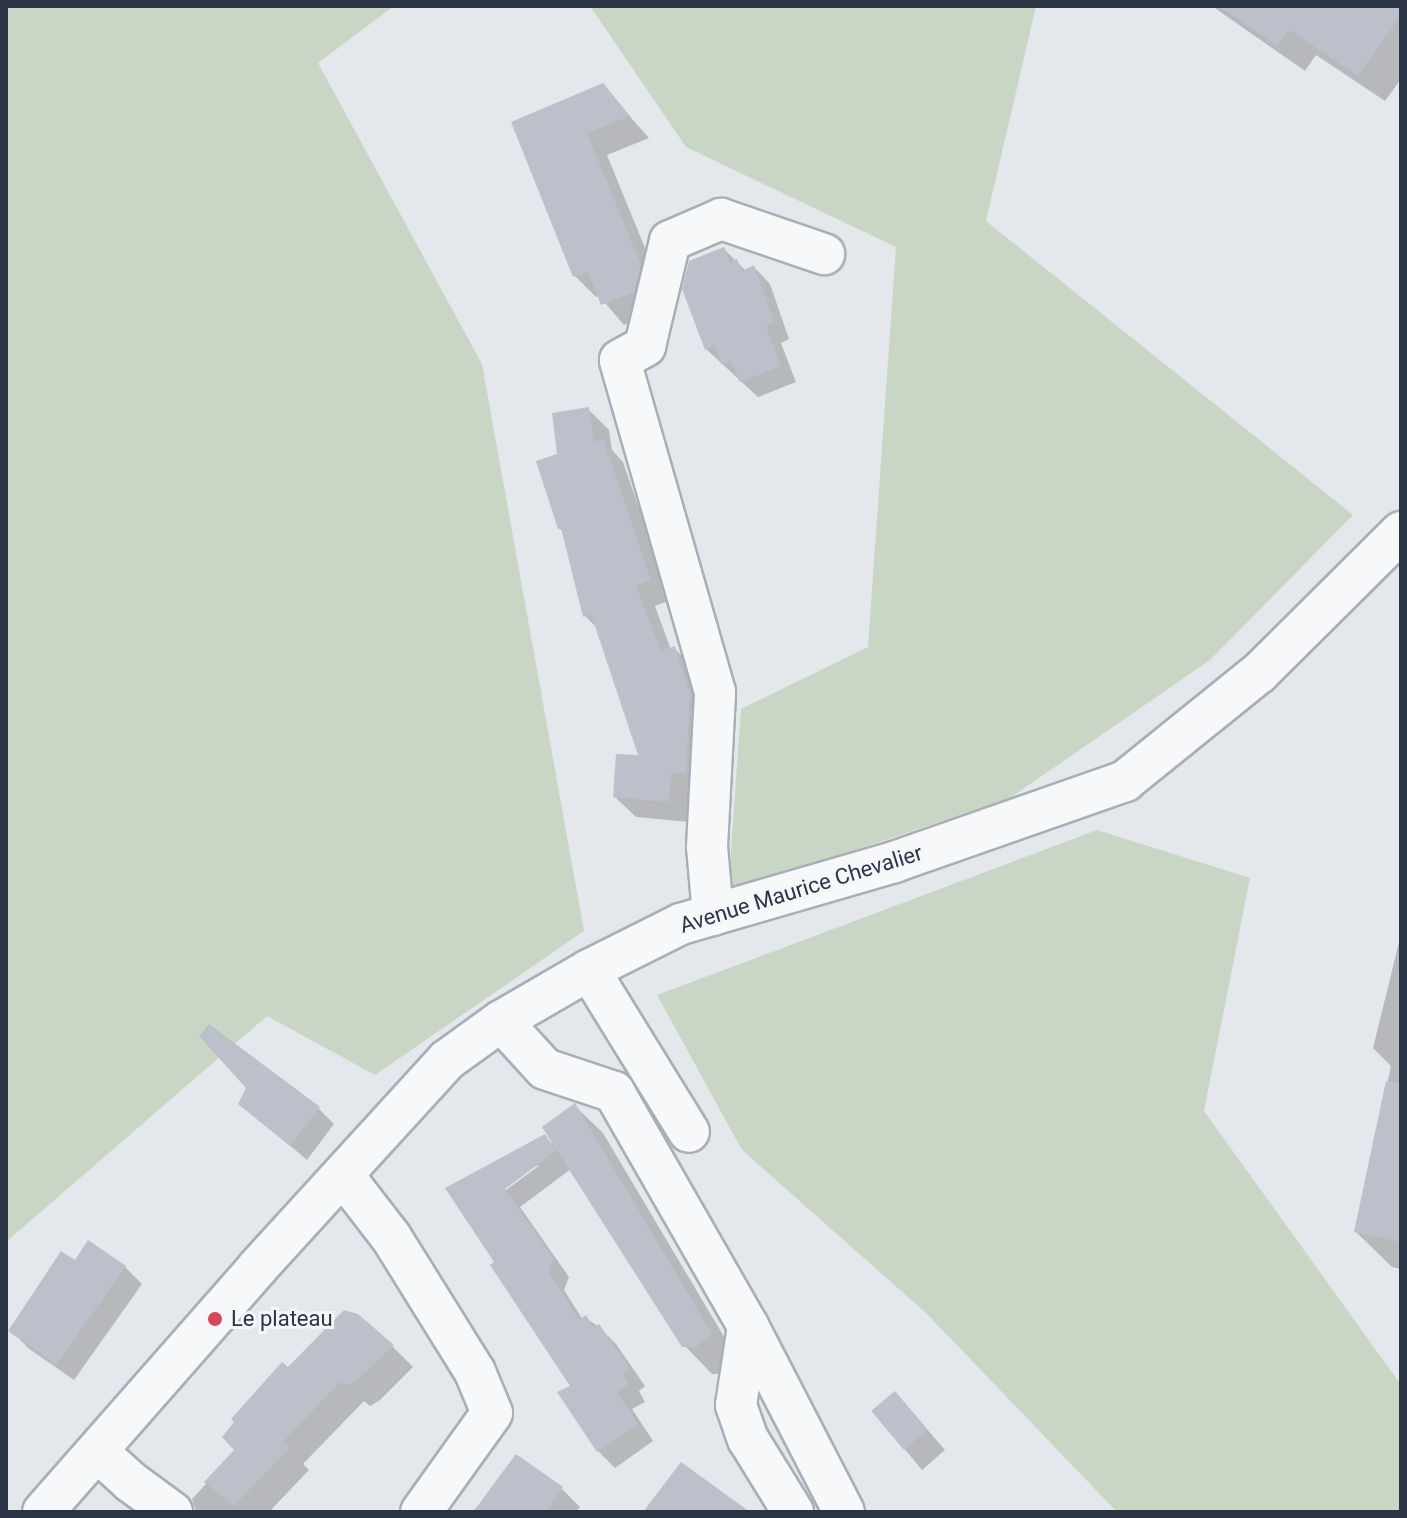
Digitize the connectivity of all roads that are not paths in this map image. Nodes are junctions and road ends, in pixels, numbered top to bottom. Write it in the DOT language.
graph roads {
  1 [pos="824,254"];
  2 [pos="1401,532"];
  3 [pos="713,915"];
  4 [pos="589,970"];
  5 [pos="501,1021"];
  6 [pos="689,1132"];
  7 [pos="343,1175"];
  8 [pos="748,1326"];
  9 [pos="99,1453"];
  10 [pos="43,1512"];
  11 [pos="172,1512"];
  12 [pos="421,1512"];
  13 [pos="793,1512"];
  14 [pos="844,1512"];
  1 -- 3 [label="street"];
  2 -- 3 [label="street, Avenue Maurice Chevalier"];
  3 -- 4 [label="street, Avenue Maurice Chevalier"];
  4 -- 5 [label="street, Avenue Maurice Chevalier"];
  4 -- 6 [label="street"];
  5 -- 7 [label="street, Avenue Maurice Chevalier"];
  5 -- 8 [label="street"];
  7 -- 9 [label="street, Avenue Maurice Chevalier"];
  7 -- 12 [label="street"];
  8 -- 13 [label="street"];
  8 -- 14 [label="street"];
  9 -- 10 [label="street, Avenue Maurice Chevalier"];
  9 -- 11 [label="street"];
}
